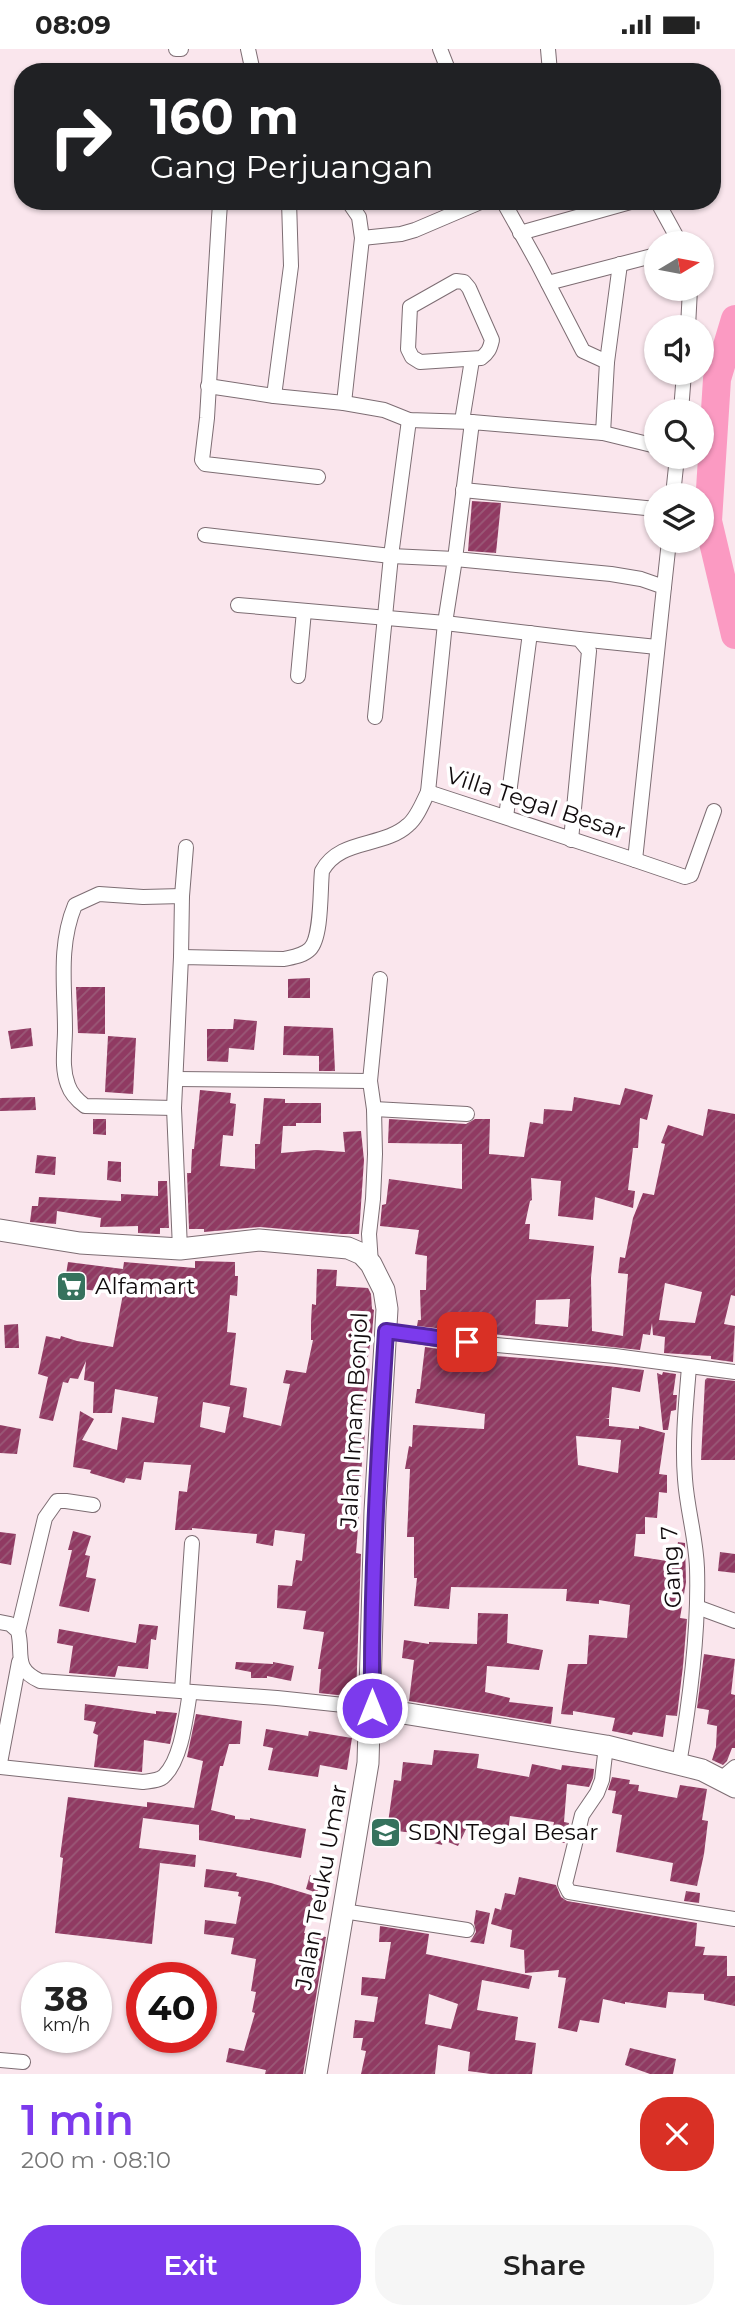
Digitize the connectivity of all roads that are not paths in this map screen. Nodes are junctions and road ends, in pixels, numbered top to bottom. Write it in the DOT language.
graph roads {
  1 [pos="220,210"];
  2 [pos="289,210"];
  3 [pos="354,210"];
  4 [pos="462,210"];
  5 [pos="508,210"];
  6 [pos="602,210"];
  7 [pos="662,210"];
  8 [pos="673,231"];
  9 [pos="520,233"];
  10 [pos="362,238"];
  11 [pos="644,258"];
  12 [pos="620,264"];
  13 [pos="548,283"];
  14 [pos="472,360"];
  15 [pos="607,362"];
  16 [pos="208,386"];
  17 [pos="274,396"];
  18 [pos="344,403"];
  19 [pos="409,420"];
  20 [pos="467,422"];
  21 [pos="603,433"];
  22 [pos="644,443"];
  23 [pos="318,477"];
  24 [pos="463,490"];
  25 [pos="644,508"];
  26 [pos="205,535"];
  27 [pos="668,553"];
  28 [pos="391,556"];
  29 [pos="455,559"];
  30 [pos="664,587"];
  31 [pos="238,605"];
  32 [pos="304,611"];
  33 [pos="386,618"];
  34 [pos="445,623"];
  35 [pos="530,633"];
  36 [pos="579,639"];
  37 [pos="657,647"];
  38 [pos="298,676"];
  39 [pos="375,717"];
  40 [pos="428,792"];
  41 [pos="714,811"];
  42 [pos="506,817"];
  43 [pos="571,840"];
  44 [pos="186,847"];
  45 [pos="635,860"];
  46 [pos="182,896"];
  47 [pos="181,957"];
  48 [pos="380,979"];
  49 [pos="176,1079"];
  50 [pos="370,1081"];
  51 [pos="174,1108"];
  52 [pos="374,1109"];
  53 [pos="467,1114"];
  54 [pos="0,1230"];
  55 [pos="180,1249"];
  56 [pos="371,1264"];
  57 [pos="386,1331"];
  58 [pos="689,1367"];
  59 [pos="735,1372"];
  60 [pos="93,1505"];
  61 [pos="192,1543"];
  62 [pos="697,1607"];
  63 [pos="735,1621"];
  64 [pos="0,1622"];
  65 [pos="18,1630"];
  66 [pos="19,1662"];
  67 [pos="186,1691"];
  68 [pos="372,1708"];
  69 [pos="606,1746"];
  70 [pos="679,1764"];
  71 [pos="0,1765"];
  72 [pos="730,1778"];
  73 [pos="343,1911"];
  74 [pos="735,1920"];
  75 [pos="467,1930"];
  76 [pos="0,2060"];
  77 [pos="23,2062"];
  78 [pos="316,2074"];
  1 -- 16 [label="street"];
  2 -- 17 [label="street"];
  3 -- 10 [label="street"];
  4 -- 10 [label="street"];
  5 -- 9 [label="street"];
  6 -- 9 [label="street"];
  7 -- 8 [label="street"];
  9 -- 13 [label="street"];
  10 -- 18 [label="street"];
  11 -- 12 [label="street"];
  12 -- 13 [label="street"];
  12 -- 15 [label="street"];
  13 -- 15 [label="street"];
  14 -- 14 [label="street"];
  14 -- 20 [label="street"];
  15 -- 21 [label="street"];
  16 -- 17 [label="street"];
  16 -- 23 [label="street"];
  17 -- 18 [label="street"];
  18 -- 19 [label="street"];
  19 -- 20 [label="street"];
  19 -- 28 [label="street"];
  20 -- 21 [label="street"];
  20 -- 24 [label="street"];
  21 -- 22 [label="street"];
  24 -- 25 [label="street"];
  24 -- 29 [label="street"];
  26 -- 28 [label="street"];
  27 -- 30 [label="street, Villa Tegal Besar"];
  28 -- 29 [label="street"];
  28 -- 33 [label="street"];
  29 -- 30 [label="street"];
  29 -- 34 [label="street"];
  30 -- 37 [label="street, Villa Tegal Besar"];
  31 -- 32 [label="street"];
  32 -- 33 [label="street"];
  32 -- 38 [label="street"];
  33 -- 34 [label="street"];
  33 -- 39 [label="street"];
  34 -- 35 [label="street"];
  34 -- 40 [label="street"];
  35 -- 36 [label="street"];
  35 -- 42 [label="street"];
  36 -- 37 [label="street"];
  36 -- 43 [label="street"];
  37 -- 45 [label="street, Villa Tegal Besar"];
  40 -- 42 [label="street, Villa Tegal Besar"];
  40 -- 47 [label="street, Villa Tegal Besar"];
  41 -- 45 [label="street"];
  42 -- 43 [label="street, Villa Tegal Besar"];
  43 -- 45 [label="street, Villa Tegal Besar"];
  44 -- 46 [label="street"];
  46 -- 47 [label="street"];
  46 -- 51 [label="street"];
  47 -- 49 [label="street"];
  48 -- 50 [label="street"];
  49 -- 50 [label="street"];
  49 -- 51 [label="street"];
  50 -- 52 [label="street"];
  51 -- 55 [label="street"];
  52 -- 53 [label="street"];
  52 -- 56 [label="street"];
  54 -- 55 [label="street"];
  55 -- 56 [label="street"];
  56 -- 57 [label="street, Jalan Imam Bonjol"];
  57 -- 58 [label="street"];
  57 -- 68 [label="street, Jalan Imam Bonjol"];
  58 -- 59 [label="street"];
  58 -- 62 [label="street, Gang 7"];
  60 -- 65 [label="street"];
  61 -- 67 [label="street"];
  62 -- 63 [label="street"];
  62 -- 70 [label="street, Gang 7"];
  64 -- 65 [label="street"];
  65 -- 66 [label="street"];
  66 -- 67 [label="street"];
  66 -- 71 [label="street"];
  67 -- 68 [label="street"];
  67 -- 71 [label="street"];
  68 -- 69 [label="street"];
  68 -- 73 [label="street, Jalan Teuku Umar"];
  69 -- 70 [label="street"];
  69 -- 74 [label="street"];
  70 -- 72 [label="street"];
  73 -- 75 [label="street"];
  73 -- 78 [label="street, Jalan Teuku Umar"];
  76 -- 77 [label="street"];
}
